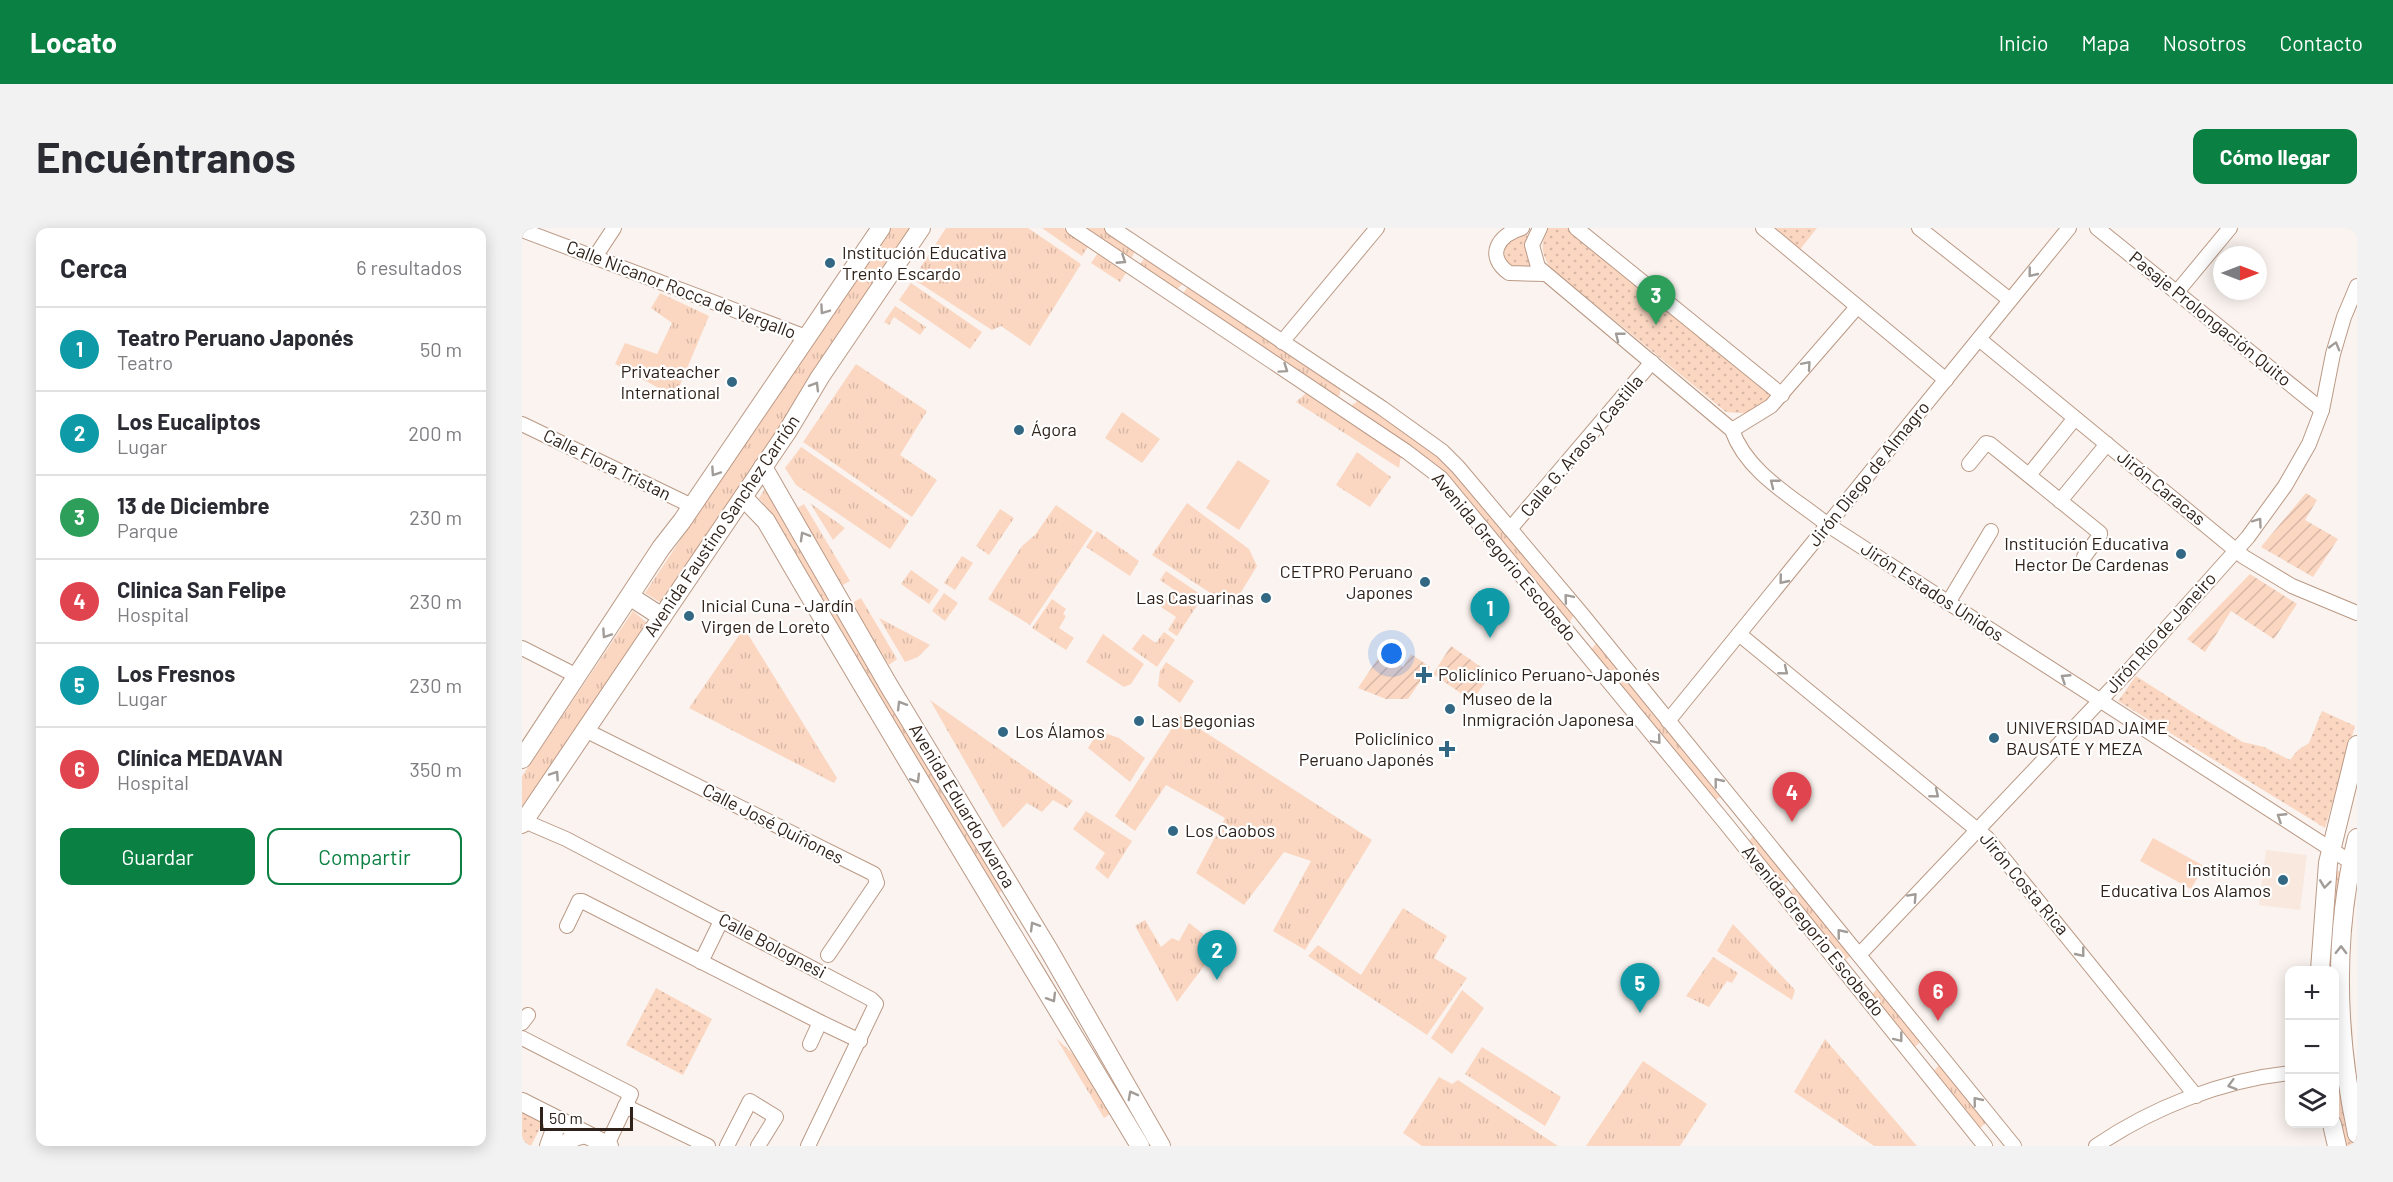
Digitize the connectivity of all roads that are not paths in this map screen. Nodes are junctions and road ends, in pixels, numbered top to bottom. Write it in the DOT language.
graph roads {
  1 [pos="614,228"];
  2 [pos="881,228"];
  3 [pos="921,228"];
  4 [pos="1073,228"];
  5 [pos="1377,228"];
  6 [pos="1522,228"];
  7 [pos="1540,228"];
  8 [pos="1576,228"];
  9 [pos="1763,228"];
  10 [pos="1919,228"];
  11 [pos="2069,228"];
  12 [pos="2097,228"];
  13 [pos="2230,228"];
  14 [pos="522,230"];
  15 [pos="1121,230"];
  16 [pos="595,257"];
  17 [pos="1544,274"];
  18 [pos="2357,286"];
  19 [pos="1199,287"];
  20 [pos="2177,292"];
  21 [pos="1175,295"];
  22 [pos="2010,300"];
  23 [pos="1857,307"];
  24 [pos="806,337"];
  25 [pos="1979,339"];
  26 [pos="1282,342"];
  27 [pos="1652,362"];
  28 [pos="1946,380"];
  29 [pos="1345,383"];
  30 [pos="1782,395"];
  31 [pos="1364,396"];
  32 [pos="1332,402"];
  33 [pos="2322,410"];
  34 [pos="1350,414"];
  35 [pos="2075,418"];
  36 [pos="522,424"];
  37 [pos="1732,430"];
  38 [pos="2107,444"];
  39 [pos="1969,464"];
  40 [pos="764,467"];
  41 [pos="2029,475"];
  42 [pos="743,497"];
  43 [pos="2060,501"];
  44 [pos="692,506"];
  45 [pos="1828,525"];
  46 [pos="1510,529"];
  47 [pos="1991,531"];
  48 [pos="2236,550"];
  49 [pos="2084,557"];
  50 [pos="631,597"];
  51 [pos="1947,603"];
  52 [pos="2357,613"];
  53 [pos="662,617"];
  54 [pos="1584,617"];
  55 [pos="1739,634"];
  56 [pos="1570,635"];
  57 [pos="522,648"];
  58 [pos="873,657"];
  59 [pos="852,669"];
  60 [pos="577,676"];
  61 [pos="2100,701"];
  62 [pos="1668,721"];
  63 [pos="585,730"];
  64 [pos="2357,745"];
  65 [pos="522,759"];
  66 [pos="963,809"];
  67 [pos="1743,813"];
  68 [pos="944,821"];
  69 [pos="523,822"];
  70 [pos="1727,825"];
  71 [pos="1977,828"];
  72 [pos="2357,838"];
  73 [pos="2331,849"];
  74 [pos="2354,864"];
  75 [pos="722,920"];
  76 [pos="567,926"];
  77 [pos="828,955"];
  78 [pos="1859,955"];
  79 [pos="701,962"];
  80 [pos="2320,966"];
  81 [pos="820,1022"];
  82 [pos="522,1038"];
  83 [pos="860,1041"];
  84 [pos="810,1044"];
  85 [pos="1937,1051"];
  86 [pos="1921,1066"];
  87 [pos="1951,1068"];
  88 [pos="2285,1073"];
  89 [pos="1932,1081"];
  90 [pos="2196,1096"];
  91 [pos="522,1102"];
  92 [pos="625,1106"];
  93 [pos="551,1117"];
  94 [pos="2333,1128"];
  95 [pos="585,1134"];
  96 [pos="2357,1134"];
  97 [pos="608,1145"];
  98 [pos="549,1146"];
  99 [pos="564,1146"];
  100 [pos="708,1146"];
  101 [pos="727,1146"];
  102 [pos="758,1146"];
  103 [pos="808,1146"];
  104 [pos="1140,1146"];
  105 [pos="1161,1146"];
  106 [pos="1985,1146"];
  107 [pos="2014,1146"];
  108 [pos="2096,1146"];
  109 [pos="2337,1146"];
  1 -- 16 [label="street"];
  2 -- 24 [label="main road, Avenida Faustino Sanchez Carrión, one-way"];
  40 -- 3 [label="main road, Avenida Faustino Sanchez Carrión, one-way"];
  4 -- 21 [label="street, Avenida Gregorio Escobedo, one-way"];
  5 -- 26 [label="street"];
  6 -- 17 [label="street"];
  7 -- 17 [label="street, Jirón Estados Unidos"];
  8 -- 30 [label="street"];
  9 -- 23 [label="street"];
  10 -- 22 [label="street"];
  11 -- 22 [label="street, Jirón Diego de Almagro, one-way"];
  12 -- 20 [label="street, Pasaje Prolongación Quito"];
  13 -- 20 [label="street"];
  14 -- 16 [label="street, Calle Nicanor Rocca de Vergallo"];
  15 -- 19 [label="street, Avenida Gregorio Escobedo"];
  16 -- 24 [label="street, Calle Nicanor Rocca de Vergallo"];
  27 -- 17 [label="street, Jirón Estados Unidos, one-way"];
  33 -- 18 [label="street, Jirón Río de Janeiro, one-way"];
  19 -- 21 [label="street"];
  19 -- 26 [label="street, Avenida Gregorio Escobedo"];
  20 -- 33 [label="street, Pasaje Prolongación Quito"];
  21 -- 32 [label="street, Avenida Gregorio Escobedo, one-way"];
  22 -- 25 [label="street, Jirón Diego de Almagro"];
  23 -- 28 [label="street"];
  30 -- 23 [label="street, one-way"];
  24 -- 44 [label="main road, Avenida Faustino Sanchez Carrión, one-way"];
  25 -- 28 [label="street, Jirón Diego de Almagro"];
  25 -- 35 [label="street, Jirón Caracas"];
  26 -- 29 [label="street, Avenida Gregorio Escobedo"];
  27 -- 37 [label="street, Jirón Estados Unidos"];
  27 -- 46 [label="street, Calle G. Araos y Castilla"];
  28 -- 45 [label="street, Jirón Diego de Almagro"];
  29 -- 31 [label="street, Avenida Gregorio Escobedo"];
  29 -- 32 [label="street"];
  30 -- 37 [label="street"];
  31 -- 34 [label="street"];
  31 -- 46 [label="street, Avenida Gregorio Escobedo"];
  32 -- 34 [label="street, Avenida Gregorio Escobedo"];
  48 -- 33 [label="street, Jirón Río de Janeiro, one-way"];
  34 -- 56 [label="street, Avenida Gregorio Escobedo"];
  35 -- 38 [label="street, Jirón Caracas"];
  35 -- 41 [label="street"];
  36 -- 44 [label="street, Calle Flora Tristan"];
  45 -- 37 [label="street, Jirón Estados Unidos, one-way"];
  38 -- 43 [label="street"];
  38 -- 48 [label="street, Jirón Caracas"];
  39 -- 41 [label="street"];
  40 -- 42 [label="main road, Avenida Faustino Sanchez Carrión"];
  58 -- 40 [label="main road, Avenida Eduardo Avaroa, one-way"];
  41 -- 43 [label="street"];
  42 -- 53 [label="main road, Avenida Faustino Sanchez Carrión"];
  42 -- 59 [label="main road, Avenida Eduardo Avaroa"];
  43 -- 49 [label="street"];
  44 -- 50 [label="main road, Avenida Faustino Sanchez Carrión"];
  45 -- 51 [label="street, Jirón Estados Unidos"];
  45 -- 55 [label="street, Jirón Diego de Almagro, one-way"];
  54 -- 46 [label="street, Avenida Gregorio Escobedo, one-way"];
  47 -- 51 [label="street"];
  48 -- 52 [label="street, Jirón Caracas"];
  48 -- 61 [label="street, Jirón Río de Janeiro"];
  50 -- 53 [label="main road"];
  50 -- 60 [label="main road, Avenida Faustino Sanchez Carrión, one-way"];
  61 -- 51 [label="street, Jirón Estados Unidos, one-way"];
  53 -- 63 [label="main road, Avenida Faustino Sanchez Carrión"];
  54 -- 56 [label="street"];
  54 -- 62 [label="street, Avenida Gregorio Escobedo"];
  55 -- 62 [label="street, Jirón Diego de Almagro"];
  55 -- 71 [label="street, Jirón Costa Rica, one-way"];
  56 -- 70 [label="street, Avenida Gregorio Escobedo, one-way"];
  57 -- 60 [label="street"];
  58 -- 59 [label="main road"];
  66 -- 58 [label="main road, Avenida Eduardo Avaroa, one-way"];
  59 -- 68 [label="main road, Avenida Eduardo Avaroa, one-way"];
  60 -- 65 [label="main road, Avenida Faustino Sanchez Carrión"];
  61 -- 71 [label="street, Jirón Río de Janeiro"];
  73 -- 61 [label="street, Jirón Estados Unidos, one-way"];
  67 -- 62 [label="street, Avenida Gregorio Escobedo, one-way"];
  69 -- 63 [label="main road, Avenida Faustino Sanchez Carrión, one-way"];
  63 -- 77 [label="street, Calle José Quiñones"];
  64 -- 73 [label="main road"];
  66 -- 68 [label="main road"];
  105 -- 66 [label="main road, Avenida Eduardo Avaroa, one-way"];
  67 -- 70 [label="street"];
  78 -- 67 [label="street, Avenida Gregorio Escobedo, one-way"];
  68 -- 104 [label="main road, Avenida Eduardo Avaroa, one-way"];
  69 -- 75 [label="street, Calle Bolognesi"];
  70 -- 86 [label="street, Avenida Gregorio Escobedo, one-way"];
  78 -- 71 [label="street, Jirón Río de Janeiro, one-way"];
  71 -- 90 [label="street, Jirón Costa Rica, one-way"];
  72 -- 74 [label="main road"];
  73 -- 74 [label="street, Jirón Estados Unidos"];
  73 -- 80 [label="main road, one-way"];
  96 -- 74 [label="main road, one-way"];
  75 -- 79 [label="street"];
  75 -- 83 [label="street, Calle Bolognesi"];
  76 -- 79 [label="street"];
  78 -- 85 [label="street, Avenida Gregorio Escobedo"];
  79 -- 81 [label="street"];
  81 -- 83 [label="street"];
  81 -- 84 [label="street"];
  82 -- 92 [label="street"];
  83 -- 103 [label="street, Calle Bolognesi"];
  85 -- 86 [label="street"];
  85 -- 87 [label="street, Avenida Gregorio Escobedo"];
  86 -- 89 [label="street, Avenida Gregorio Escobedo"];
  87 -- 89 [label="street"];
  107 -- 87 [label="street, Avenida Gregorio Escobedo, one-way"];
  88 -- 90 [label="street, one-way"];
  89 -- 106 [label="street, Avenida Gregorio Escobedo"];
  90 -- 108 [label="street"];
  91 -- 93 [label="main road"];
  92 -- 97 [label="street"];
  92 -- 100 [label="street"];
  93 -- 95 [label="main road"];
  93 -- 98 [label="main road"];
  94 -- 109 [label="main road"];
  95 -- 97 [label="main road"];
  95 -- 99 [label="main road"];
  101 -- 102 [label="street"];
}
